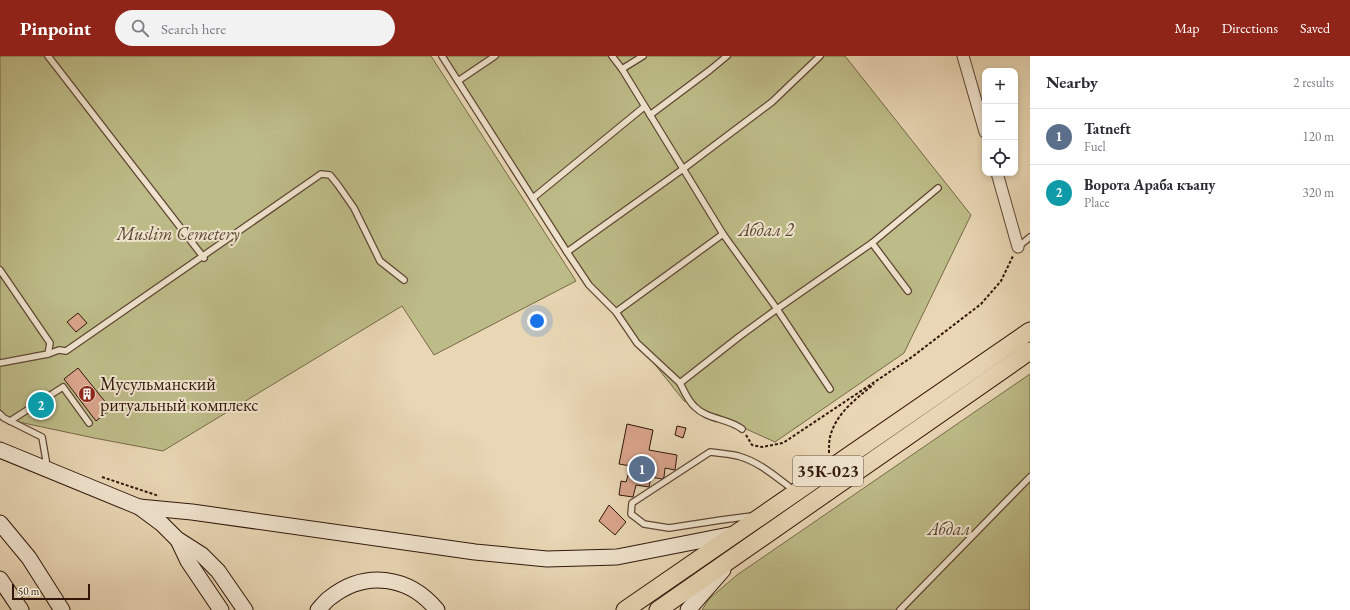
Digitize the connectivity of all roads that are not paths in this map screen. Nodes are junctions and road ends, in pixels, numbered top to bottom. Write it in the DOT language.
graph roads {
  1 [pos="48,56"];
  2 [pos="442,56"];
  3 [pos="495,56"];
  4 [pos="612,56"];
  5 [pos="643,56"];
  6 [pos="727,56"];
  7 [pos="820,56"];
  8 [pos="963,56"];
  9 [pos="622,69"];
  10 [pos="458,81"];
  11 [pos="644,107"];
  12 [pos="650,115"];
  13 [pos="982,122"];
  14 [pos="683,169"];
  15 [pos="998,176"];
  16 [pos="938,188"];
  17 [pos="533,198"];
  18 [pos="724,234"];
  19 [pos="1030,237"];
  20 [pos="872,243"];
  21 [pos="1018,247"];
  22 [pos="567,252"];
  23 [pos="203,257"];
  24 [pos="0,270"];
  25 [pos="404,280"];
  26 [pos="908,291"];
  27 [pos="777,310"];
  28 [pos="616,312"];
  29 [pos="1030,331"];
  30 [pos="1030,351"];
  31 [pos="48,354"];
  32 [pos="0,363"];
  33 [pos="680,383"];
  34 [pos="830,389"];
  35 [pos="0,414"];
  36 [pos="10,421"];
  37 [pos="89,423"];
  38 [pos="742,429"];
  39 [pos="0,450"];
  40 [pos="47,470"];
  41 [pos="1030,476"];
  42 [pos="797,492"];
  43 [pos="139,507"];
  44 [pos="763,515"];
  45 [pos="0,523"];
  46 [pos="734,534"];
  47 [pos="177,539"];
  48 [pos="733,557"];
  49 [pos="0,579"];
  50 [pos="21,610"];
  51 [pos="62,610"];
  52 [pos="221,610"];
  53 [pos="245,610"];
  54 [pos="318,610"];
  55 [pos="437,610"];
  56 [pos="625,610"];
  57 [pos="658,610"];
  58 [pos="688,610"];
  59 [pos="900,610"];
  1 -- 23 [label="lane"];
  2 -- 10 [label="lane"];
  3 -- 10 [label="lane"];
  4 -- 9 [label="lane"];
  5 -- 9 [label="lane"];
  6 -- 12 [label="lane"];
  7 -- 14 [label="lane"];
  8 -- 13 [label="street"];
  9 -- 11 [label="lane"];
  10 -- 17 [label="lane"];
  11 -- 12 [label="lane"];
  11 -- 17 [label="lane"];
  12 -- 14 [label="lane"];
  14 -- 18 [label="lane"];
  14 -- 22 [label="lane"];
  15 -- 21 [label="street"];
  16 -- 20 [label="lane"];
  17 -- 22 [label="lane"];
  18 -- 27 [label="lane"];
  18 -- 28 [label="lane"];
  19 -- 21 [label="lane"];
  20 -- 26 [label="lane"];
  20 -- 27 [label="lane"];
  22 -- 28 [label="lane"];
  23 -- 25 [label="lane"];
  23 -- 31 [label="lane"];
  24 -- 31 [label="lane"];
  27 -- 33 [label="lane"];
  27 -- 34 [label="lane"];
  28 -- 33 [label="lane"];
  29 -- 42 [label="main road, 35К-023"];
  30 -- 48 [label="main road, 35К-023"];
  31 -- 32 [label="lane"];
  33 -- 38 [label="lane"];
  35 -- 36 [label="lane"];
  36 -- 37 [label="lane"];
  36 -- 40 [label="lane"];
  39 -- 40 [label="main road"];
  40 -- 43 [label="main road"];
  41 -- 59 [label="lane"];
  42 -- 44 [label="main road, 35К-023"];
  42 -- 44 [label="lane"];
  43 -- 46 [label="main road"];
  43 -- 47 [label="main road"];
  44 -- 46 [label="main road, 35К-023"];
  45 -- 51 [label="main road"];
  46 -- 56 [label="main road, 35К-023"];
  47 -- 52 [label="main road"];
  47 -- 53 [label="main road"];
  48 -- 57 [label="main road, 35К-023"];
  48 -- 58 [label="main road"];
  49 -- 50 [label="main road"];
  54 -- 55 [label="main road"];
}
